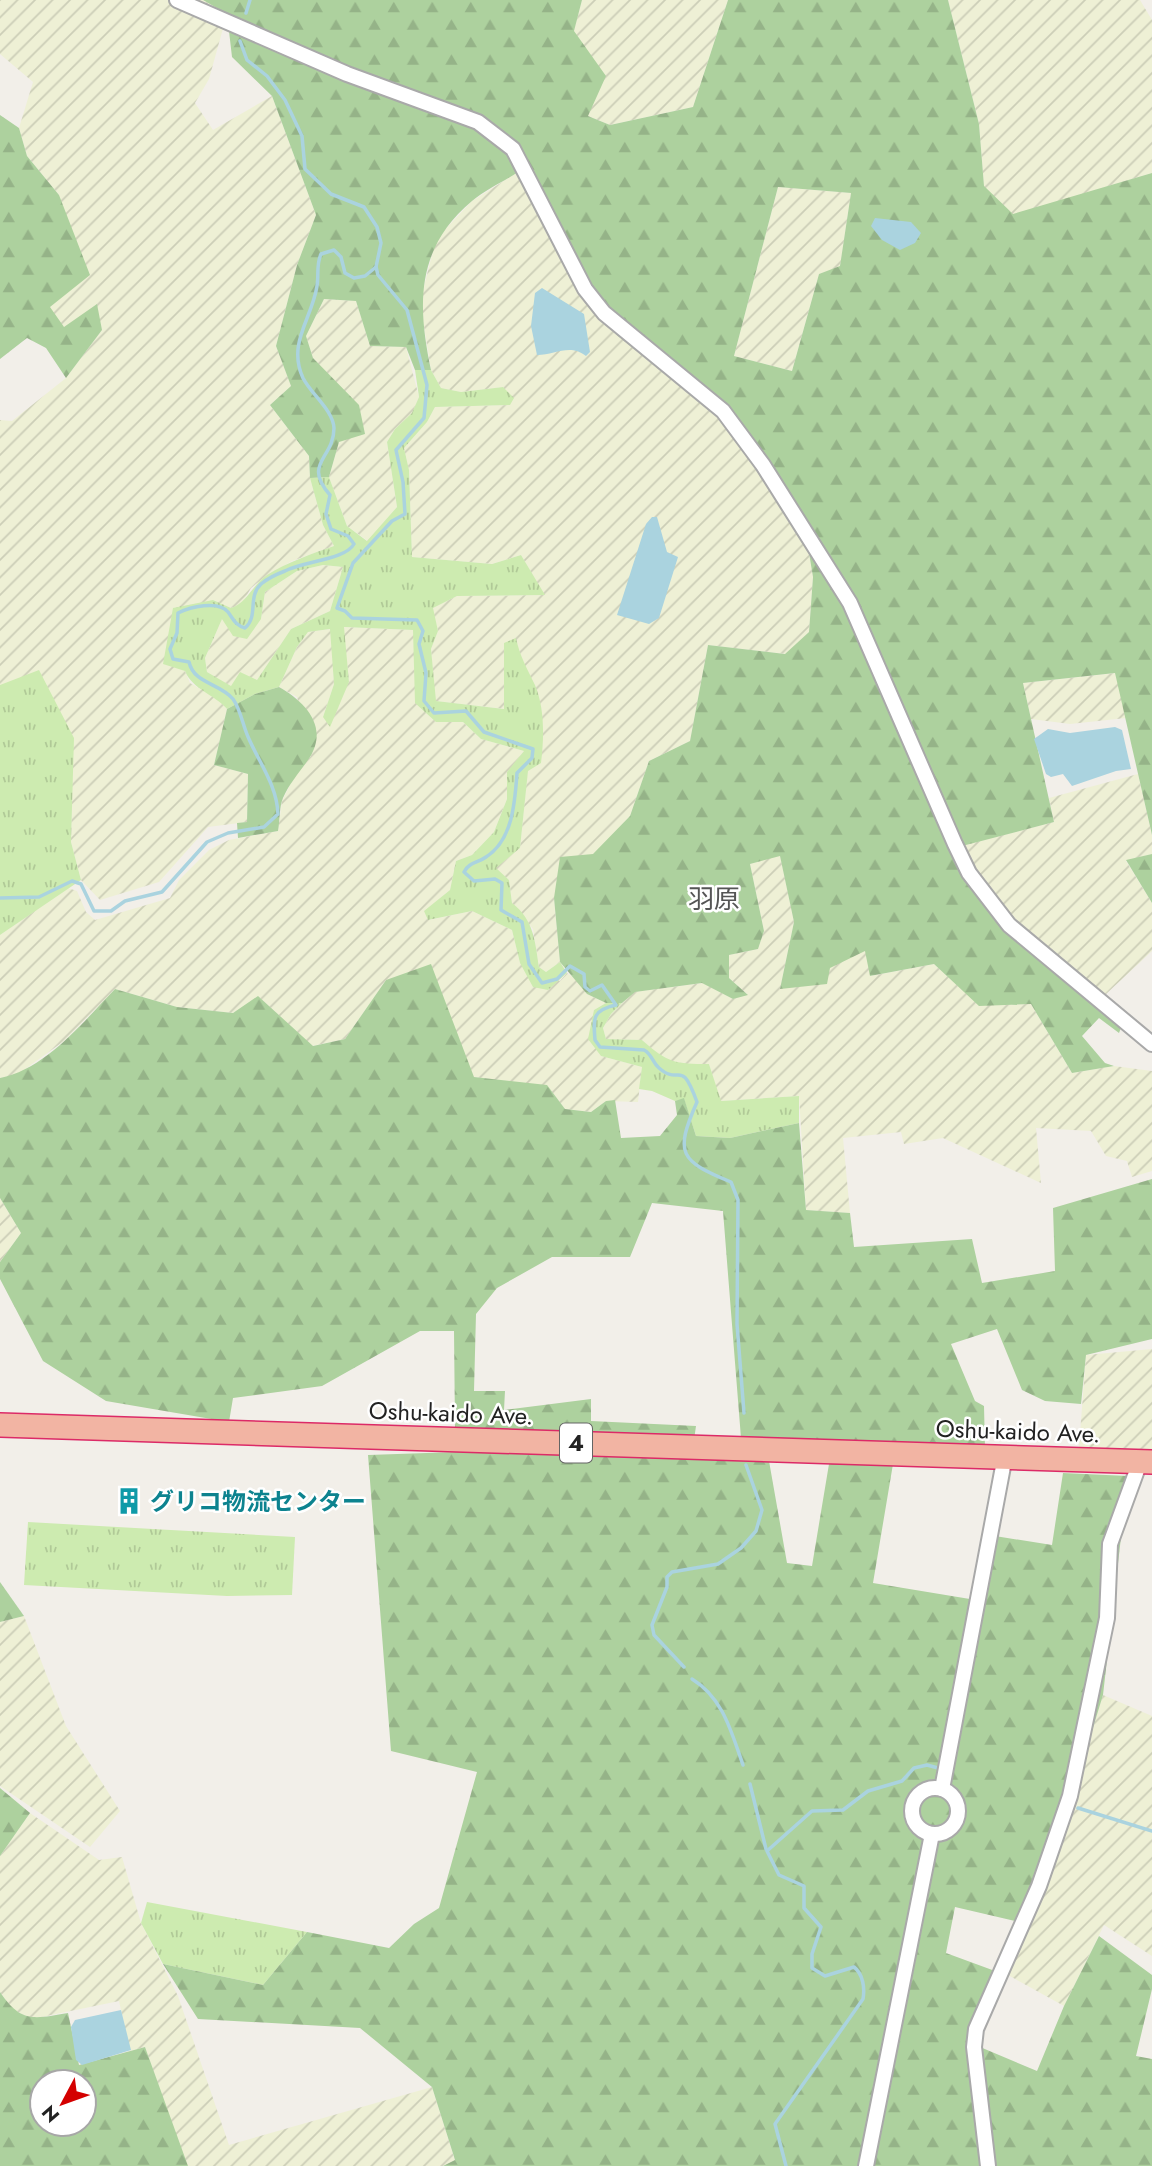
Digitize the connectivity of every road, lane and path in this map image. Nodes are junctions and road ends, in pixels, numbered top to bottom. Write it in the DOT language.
graph roads {
  1 [pos="177,0"];
  2 [pos="1152,1044"];
  3 [pos="0,1425"];
  4 [pos="1005,1457"];
  5 [pos="1146,1462"];
  6 [pos="942,1789"];
  7 [pos="932,1834"];
  8 [pos="866,2166"];
  9 [pos="988,2166"];
  1 -- 2 [label="street"];
  3 -- 4 [label="highway, Oshu-kaido Ave. / 4"];
  4 -- 5 [label="highway, Oshu-kaido Ave. / 4"];
  4 -- 6 [label="street"];
  5 -- 9 [label="street"];
  6 -- 7 [label="street"];
  6 -- 7 [label="street"];
  7 -- 8 [label="street"];
}
